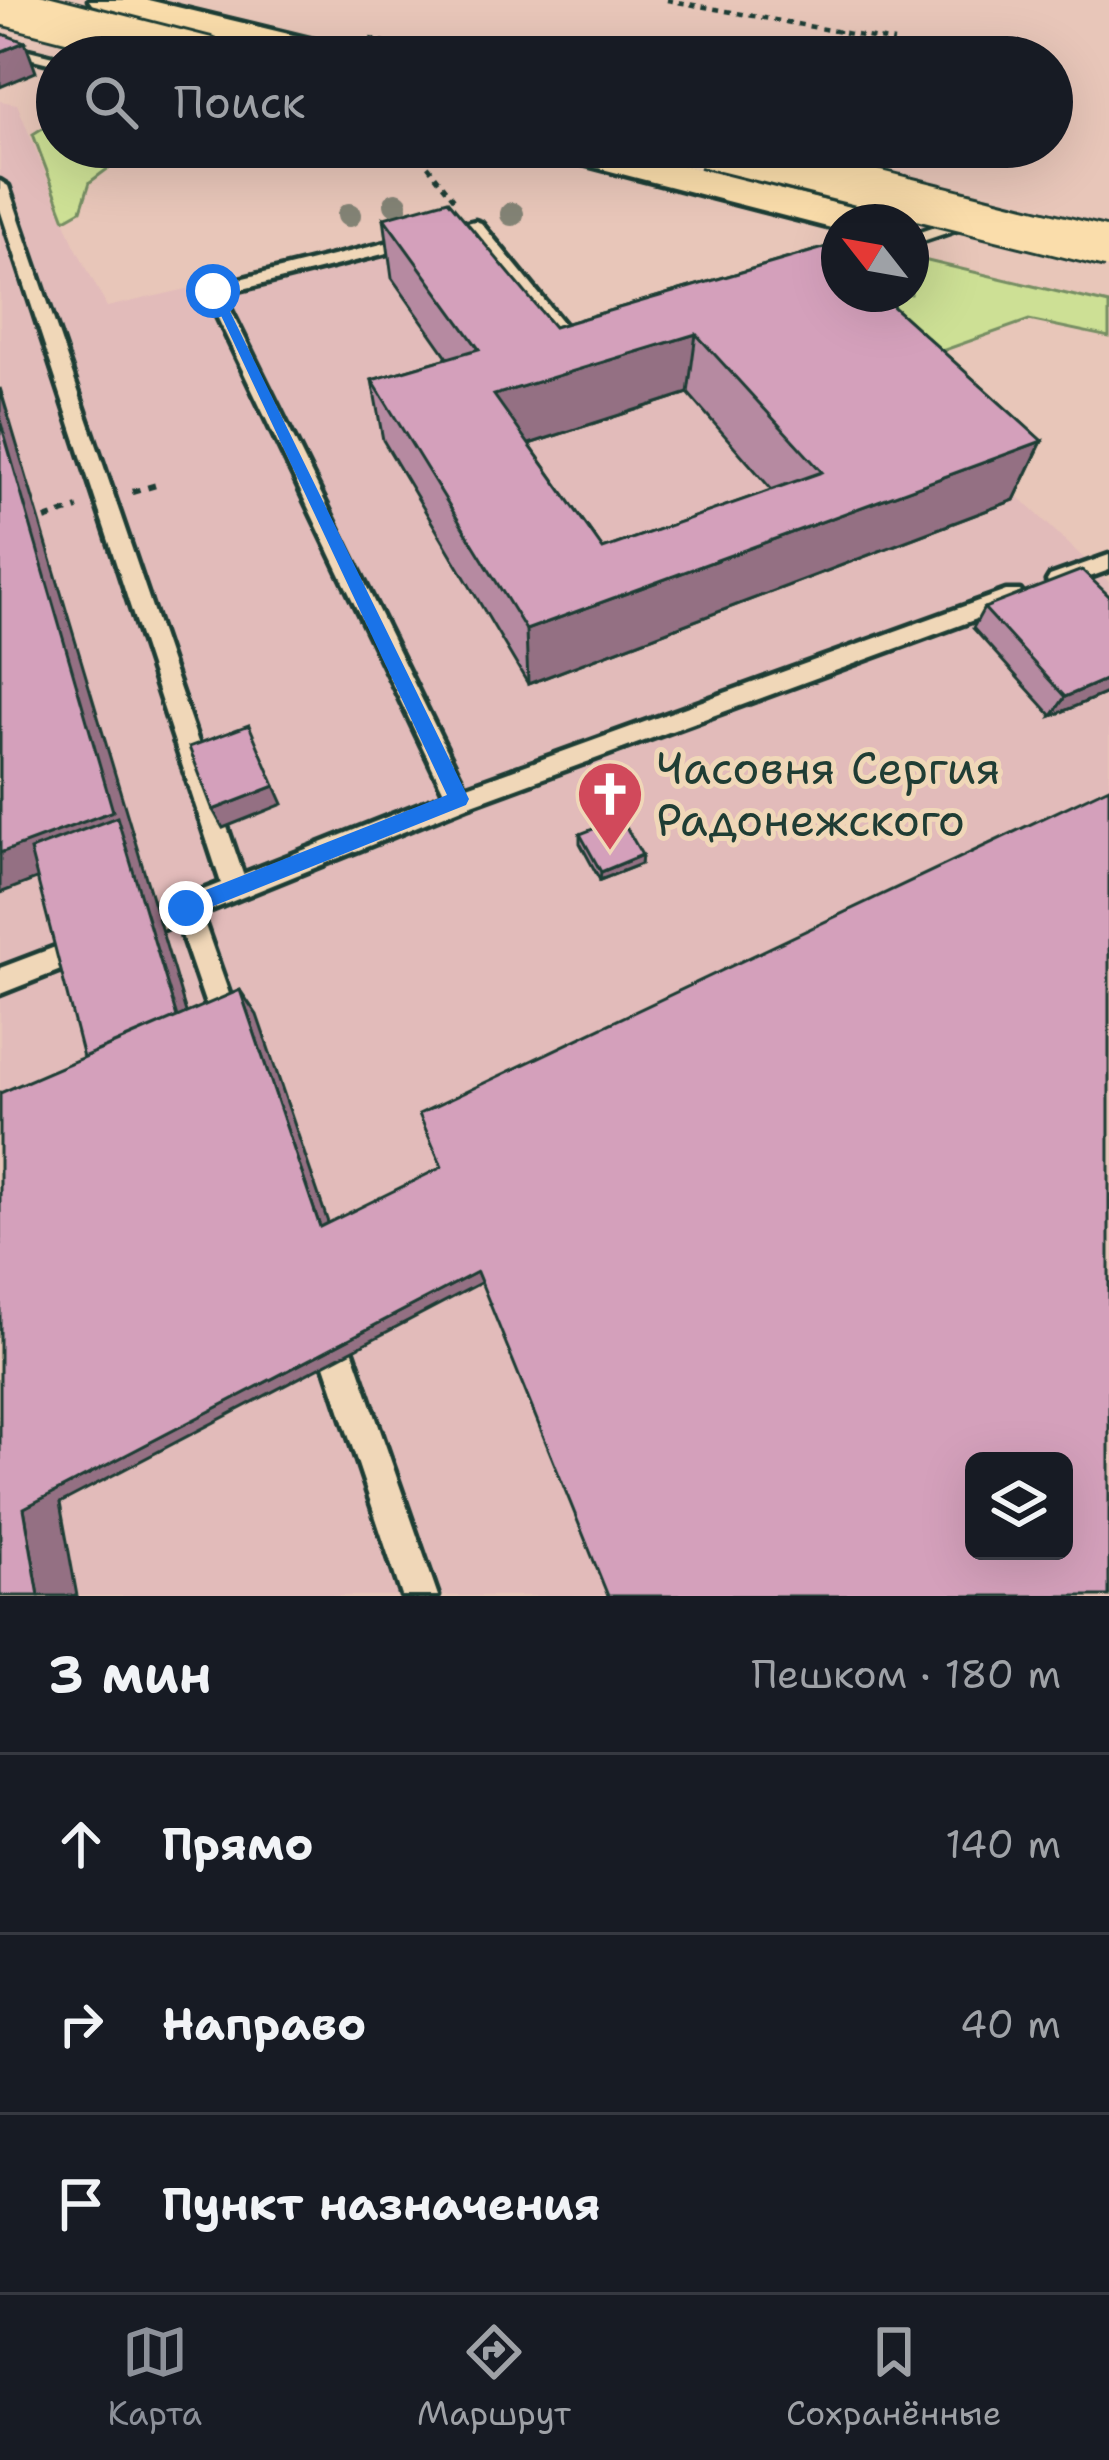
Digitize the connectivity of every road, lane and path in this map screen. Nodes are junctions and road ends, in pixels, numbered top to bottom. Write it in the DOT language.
graph roads {
  1 [pos="92,0"];
  2 [pos="106,0"];
  3 [pos="667,0"];
  4 [pos="0,4"];
  5 [pos="153,16"];
  6 [pos="838,30"];
  7 [pos="119,36"];
  8 [pos="125,36"];
  9 [pos="232,36"];
  10 [pos="253,36"];
  11 [pos="838,36"];
  12 [pos="866,36"];
  13 [pos="0,46"];
  14 [pos="36,55"];
  15 [pos="429,168"];
  16 [pos="645,168"];
  17 [pos="738,168"];
  18 [pos="788,168"];
  19 [pos="0,187"];
  20 [pos="821,212"];
  21 [pos="956,225"];
  22 [pos="475,226"];
  23 [pos="929,233"];
  24 [pos="929,242"];
  25 [pos="1109,248"];
  26 [pos="1109,267"];
  27 [pos="1109,287"];
  28 [pos="598,343"];
  29 [pos="1109,562"];
  30 [pos="459,799"];
  31 [pos="236,888"];
  32 [pos="186,908"];
  33 [pos="0,981"];
  34 [pos="238,1063"];
  35 [pos="322,1307"];
  36 [pos="420,1596"];
  1 -- 5 [label="main road"];
  2 -- 10 [label="main road"];
  3 -- 6 [label="path"];
  4 -- 8 [label="main road, bridge"];
  5 -- 7 [label="lane"];
  5 -- 9 [label="main road"];
  6 -- 11 [label="path"];
  6 -- 12 [label="path"];
  13 -- 14 [label="lane"];
  15 -- 22 [label="path"];
  16 -- 20 [label="main road"];
  17 -- 21 [label="main road"];
  18 -- 25 [label="main road, bridge"];
  19 -- 31 [label="lane"];
  21 -- 23 [label="lane"];
  21 -- 26 [label="main road"];
  22 -- 28 [label="lane"];
  22 -- 30 [label="lane"];
  24 -- 27 [label="main road"];
  29 -- 30 [label="lane"];
  30 -- 31 [label="lane"];
  31 -- 32 [label="lane"];
  32 -- 33 [label="lane"];
  32 -- 34 [label="lane"];
  35 -- 36 [label="lane"];
}
